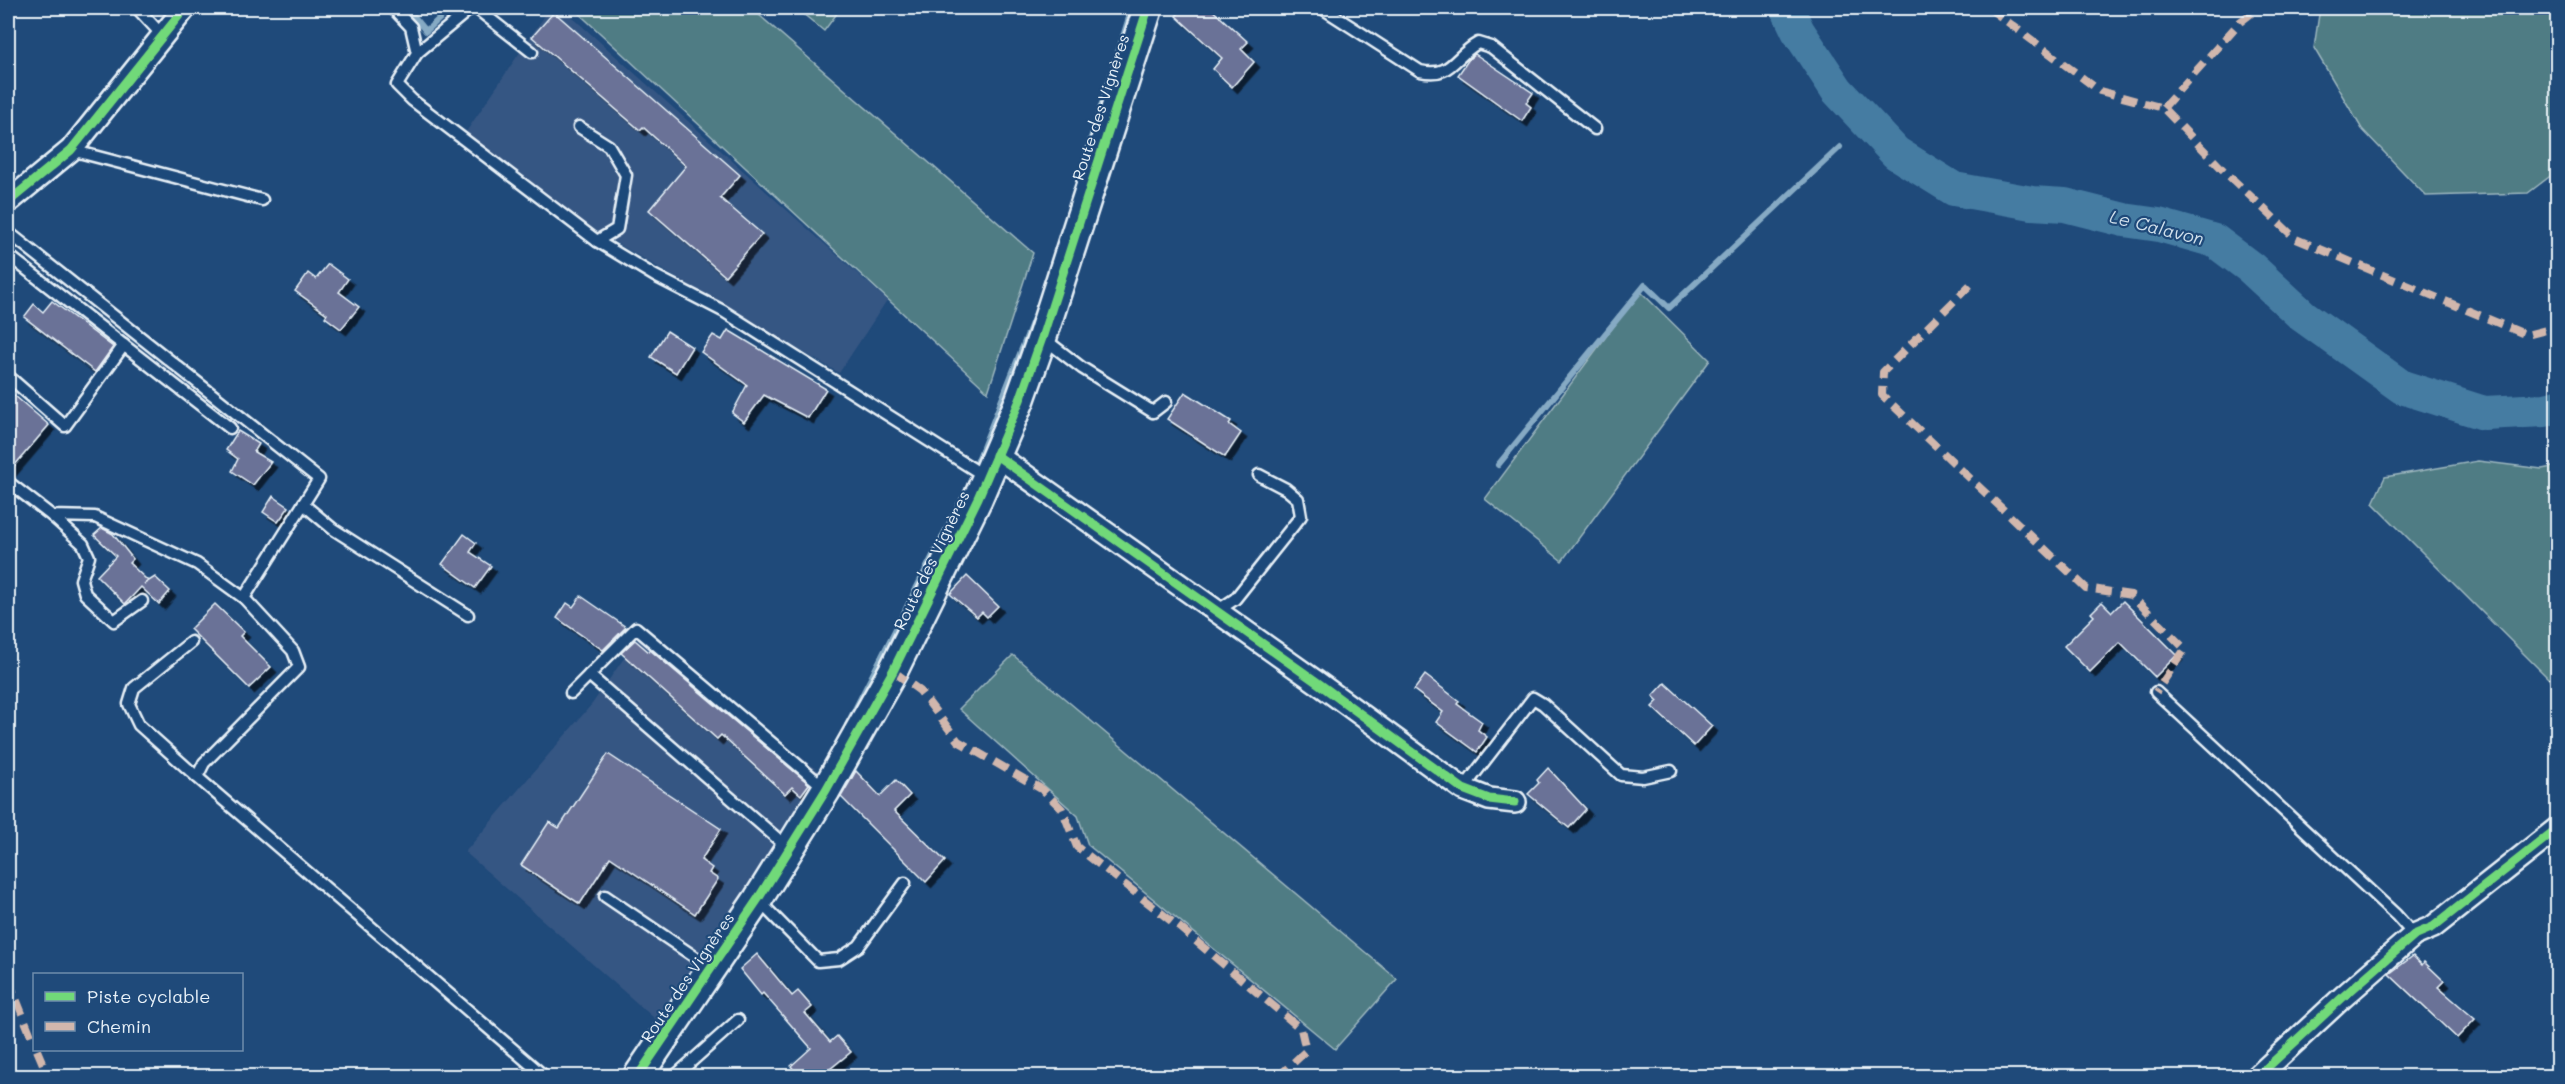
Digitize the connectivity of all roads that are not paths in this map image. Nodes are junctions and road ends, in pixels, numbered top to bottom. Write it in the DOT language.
graph roads {
  1 [pos="137,8"];
  2 [pos="185,8"];
  3 [pos="393,8"];
  4 [pos="471,8"];
  5 [pos="476,8"];
  6 [pos="1148,8"];
  7 [pos="1322,8"];
  8 [pos="162,34"];
  9 [pos="532,52"];
  10 [pos="417,53"];
  11 [pos="579,127"];
  12 [pos="1595,129"];
  13 [pos="71,150"];
  14 [pos="262,200"];
  15 [pos="8,202"];
  16 [pos="8,232"];
  17 [pos="597,241"];
  18 [pos="8,255"];
  19 [pos="1042,338"];
  20 [pos="124,345"];
  21 [pos="8,376"];
  22 [pos="1166,402"];
  23 [pos="230,428"];
  24 [pos="991,466"];
  25 [pos="1259,475"];
  26 [pos="8,482"];
  27 [pos="303,504"];
  28 [pos="52,516"];
  29 [pos="244,598"];
  30 [pos="142,601"];
  31 [pos="1217,611"];
  32 [pos="468,615"];
  33 [pos="191,642"];
  34 [pos="589,675"];
  35 [pos="2156,692"];
  36 [pos="571,693"];
  37 [pos="1671,771"];
  38 [pos="196,777"];
  39 [pos="1463,789"];
  40 [pos="826,790"];
  41 [pos="1515,802"];
  42 [pos="2558,828"];
  43 [pos="790,849"];
  44 [pos="905,883"];
  45 [pos="605,896"];
  46 [pos="758,899"];
  47 [pos="2414,935"];
  48 [pos="711,968"];
  49 [pos="738,1020"];
  50 [pos="638,1076"];
  51 [pos="543,1077"];
  52 [pos="675,1077"];
  53 [pos="2258,1077"];
  1 -- 8 [label="lane"];
  2 -- 8 [label="street"];
  3 -- 10 [label="lane"];
  4 -- 10 [label="lane"];
  5 -- 9 [label="lane"];
  6 -- 19 [label="street, Route des Vignères"];
  7 -- 12 [label="lane"];
  8 -- 13 [label="street"];
  10 -- 17 [label="lane"];
  11 -- 17 [label="lane"];
  13 -- 14 [label="lane"];
  13 -- 15 [label="street"];
  16 -- 27 [label="lane"];
  17 -- 24 [label="lane"];
  18 -- 20 [label="lane"];
  19 -- 22 [label="lane"];
  19 -- 24 [label="street, Route des Vignères"];
  20 -- 21 [label="lane"];
  20 -- 23 [label="lane"];
  24 -- 31 [label="street"];
  24 -- 40 [label="street, Route des Vignères"];
  25 -- 31 [label="lane"];
  26 -- 28 [label="lane"];
  27 -- 29 [label="lane"];
  27 -- 32 [label="lane"];
  28 -- 29 [label="lane"];
  28 -- 30 [label="lane"];
  29 -- 38 [label="lane"];
  31 -- 39 [label="street"];
  33 -- 38 [label="lane"];
  34 -- 36 [label="lane"];
  34 -- 40 [label="lane"];
  34 -- 43 [label="lane"];
  35 -- 47 [label="lane"];
  37 -- 39 [label="lane"];
  38 -- 51 [label="lane"];
  39 -- 41 [label="street"];
  40 -- 43 [label="street, Route des Vignères"];
  42 -- 47 [label="street"];
  43 -- 46 [label="street, Route des Vignères"];
  44 -- 46 [label="lane"];
  45 -- 48 [label="lane"];
  46 -- 48 [label="street, Route des Vignères"];
  47 -- 53 [label="street"];
  48 -- 50 [label="street, Route des Vignères"];
  49 -- 52 [label="lane"];
}
